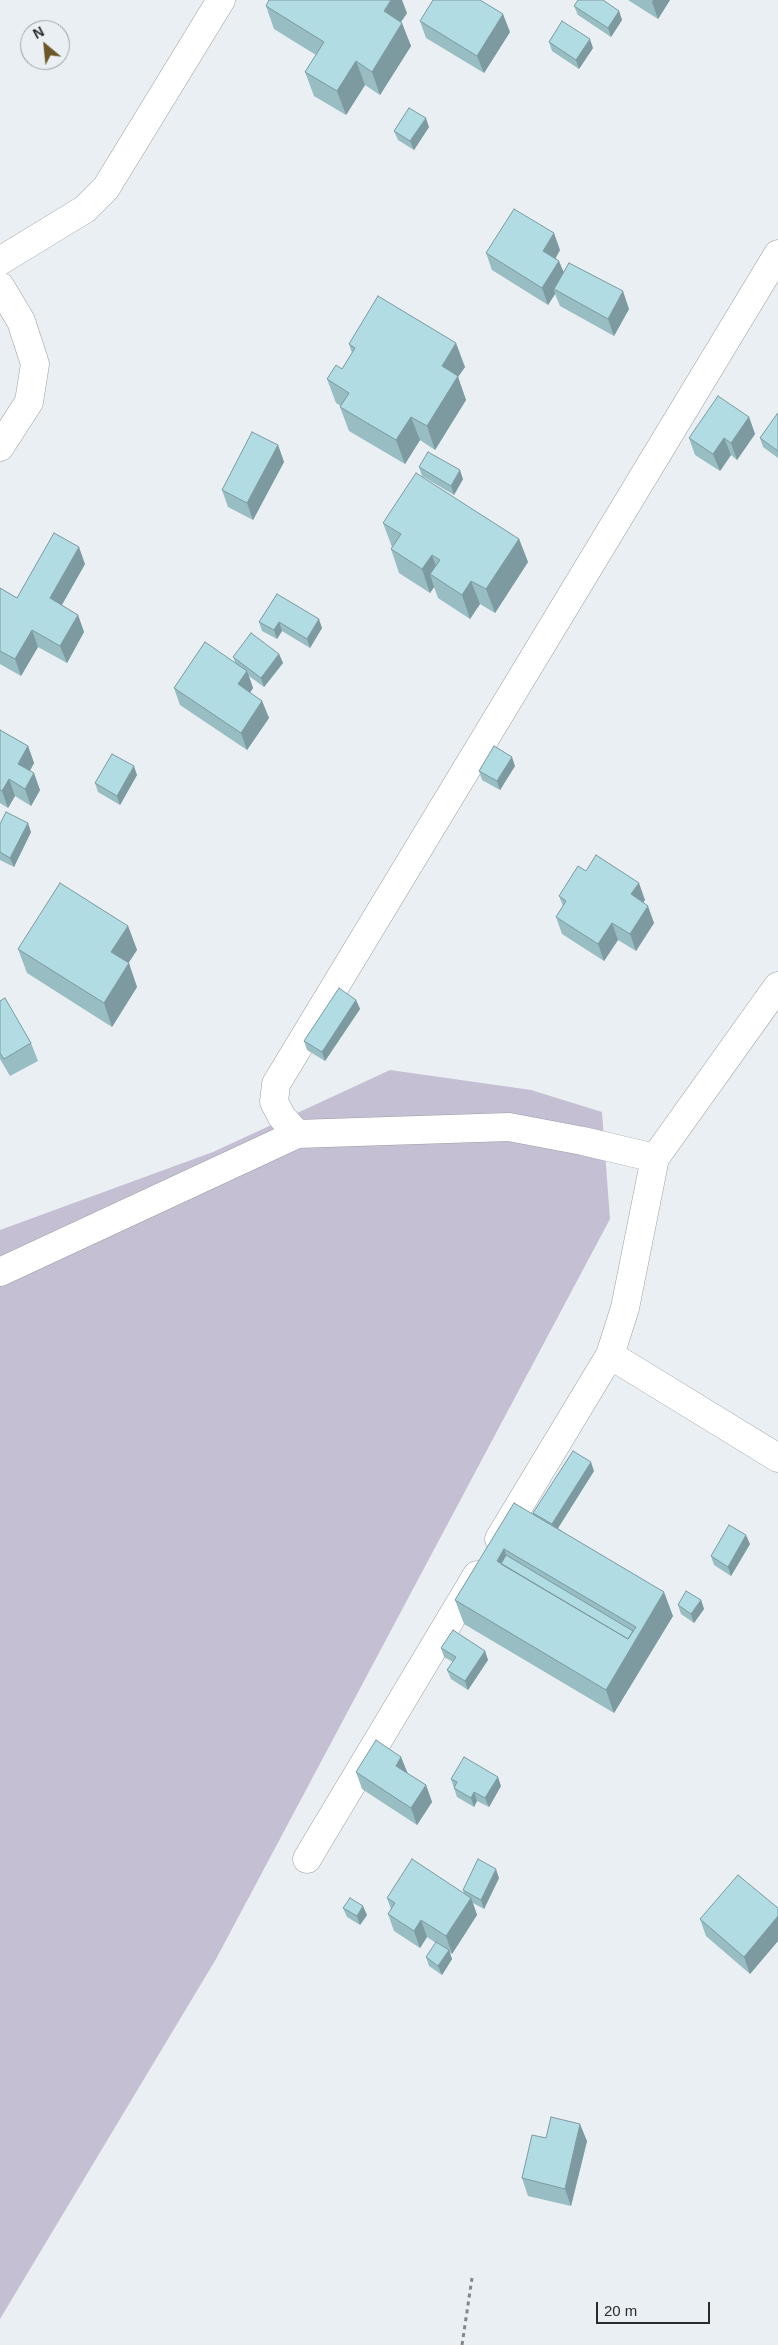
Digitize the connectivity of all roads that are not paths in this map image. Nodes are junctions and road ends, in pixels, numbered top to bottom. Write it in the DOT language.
graph roads {
  1 [pos="221,0"];
  2 [pos="778,254"];
  3 [pos="0,261"];
  4 [pos="0,286"];
  5 [pos="0,447"];
  6 [pos="776,993"];
  7 [pos="297,1134"];
  8 [pos="655,1158"];
  9 [pos="0,1272"];
  10 [pos="610,1355"];
  11 [pos="778,1458"];
  12 [pos="307,1859"];
  1 -- 3 [label="street"];
  2 -- 7 [label="street"];
  4 -- 5 [label="street"];
  6 -- 8 [label="street"];
  7 -- 8 [label="street"];
  7 -- 9 [label="street"];
  8 -- 10 [label="street"];
  10 -- 11 [label="street"];
  10 -- 12 [label="street"];
}
